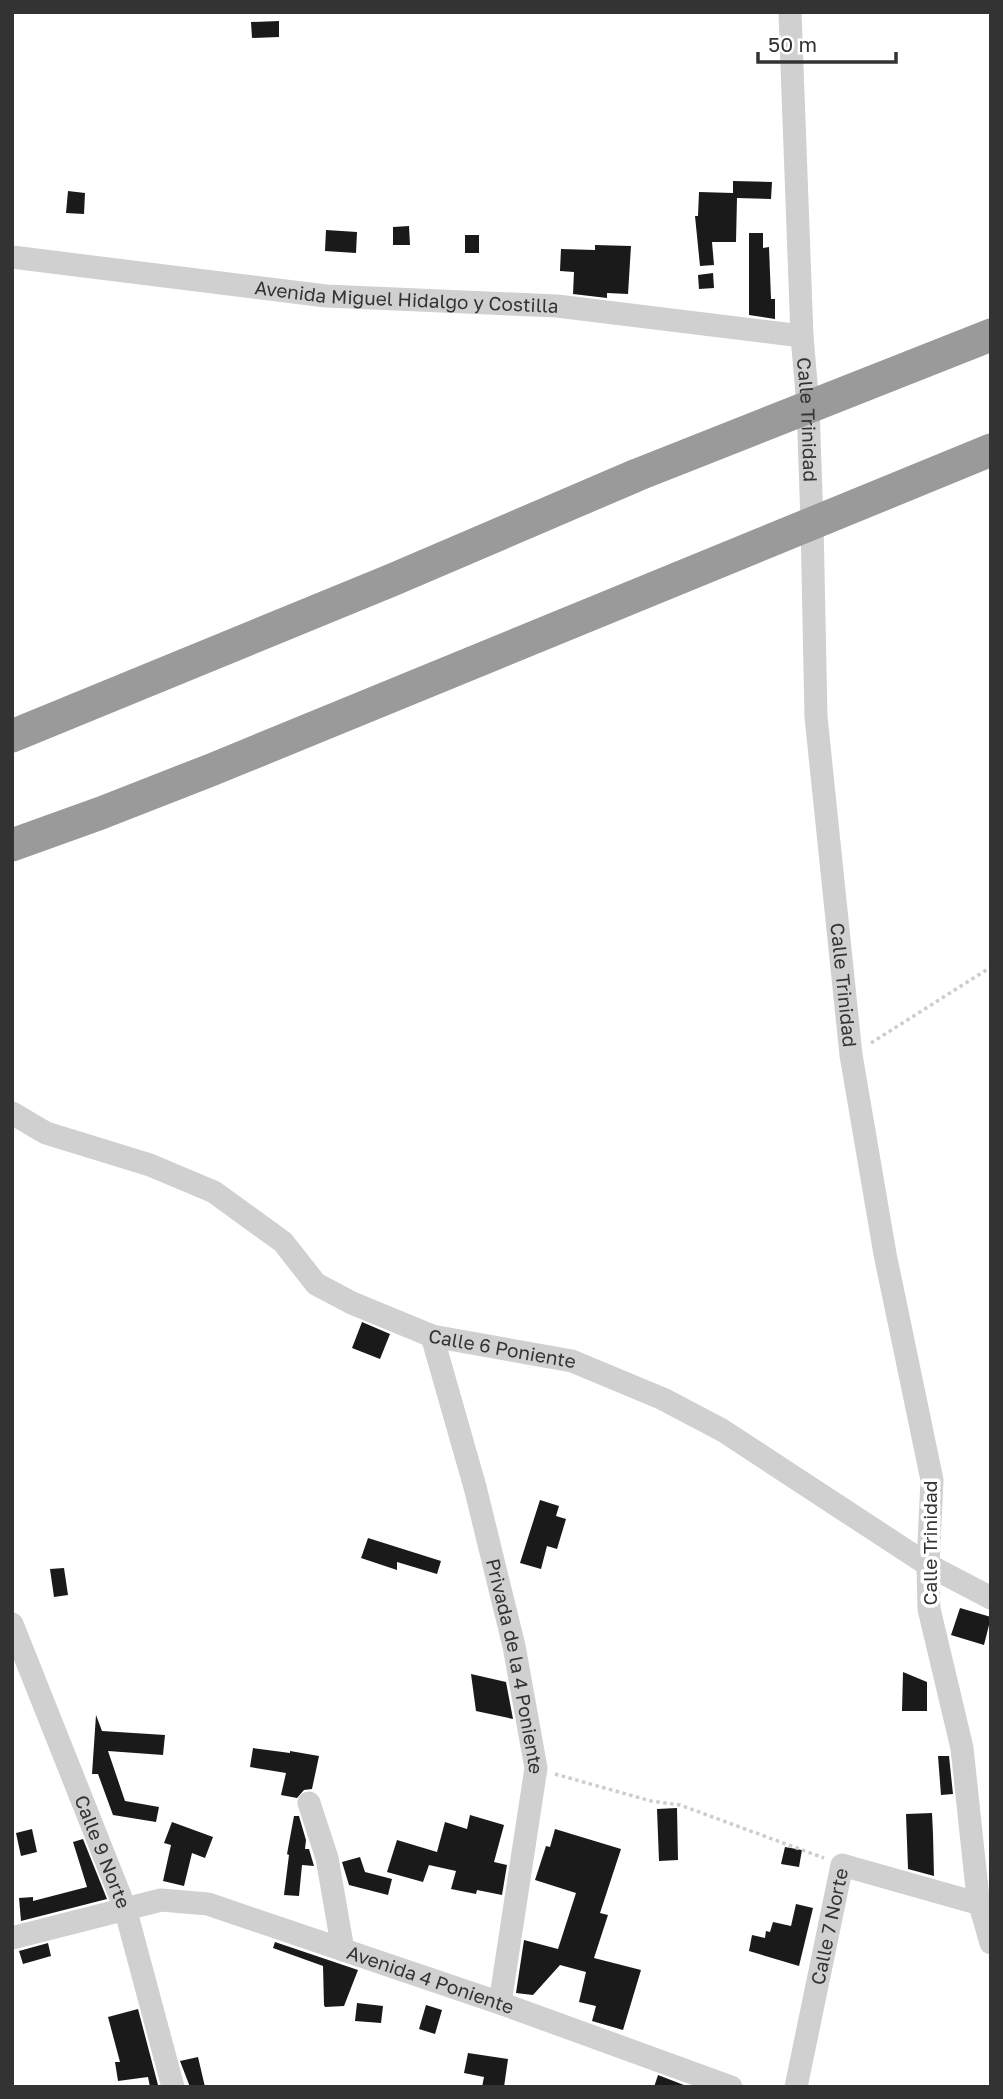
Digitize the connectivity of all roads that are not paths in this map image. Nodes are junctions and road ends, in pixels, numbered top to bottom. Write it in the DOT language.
graph roads {
  1 [pos="790,12"];
  2 [pos="12,257"];
  3 [pos="991,335"];
  4 [pos="802,336"];
  5 [pos="808,406"];
  6 [pos="991,450"];
  7 [pos="812,522"];
  8 [pos="12,736"];
  9 [pos="12,845"];
  10 [pos="12,1113"];
  11 [pos="432,1336"];
  12 [pos="928,1564"];
  13 [pos="991,1598"];
  14 [pos="12,1624"];
  15 [pos="309,1803"];
  16 [pos="980,1904"];
  17 [pos="125,1908"];
  18 [pos="12,1938"];
  19 [pos="991,1943"];
  20 [pos="343,1950"];
  21 [pos="500,2003"];
  22 [pos="173,2087"];
  23 [pos="731,2087"];
  24 [pos="796,2087"];
  1 -- 4 [label="street, Calle Trinidad"];
  2 -- 4 [label="street, Avenida Miguel Hidalgo y Costilla"];
  3 -- 5 [label="highway"];
  4 -- 5 [label="street, Calle Trinidad"];
  5 -- 7 [label="street, Calle Trinidad"];
  5 -- 8 [label="highway"];
  6 -- 7 [label="highway"];
  7 -- 9 [label="highway"];
  7 -- 12 [label="street, Calle Trinidad"];
  10 -- 11 [label="street, Calle 6 Poniente"];
  11 -- 12 [label="street, Calle 6 Poniente"];
  11 -- 21 [label="street, Privada de la 4 Poniente"];
  12 -- 13 [label="street, Calle 6 Poniente"];
  12 -- 16 [label="street, Calle Trinidad"];
  14 -- 17 [label="street, Calle 9 Norte"];
  15 -- 20 [label="street"];
  16 -- 19 [label="street, Calle Trinidad"];
  16 -- 24 [label="street, Calle 7 Norte"];
  17 -- 18 [label="street, Avenida 4 Poniente"];
  17 -- 20 [label="street, Avenida 4 Poniente"];
  17 -- 22 [label="street, Calle 9 Norte"];
  20 -- 21 [label="street, Avenida 4 Poniente"];
  21 -- 23 [label="street, Avenida 4 Poniente"];
}
